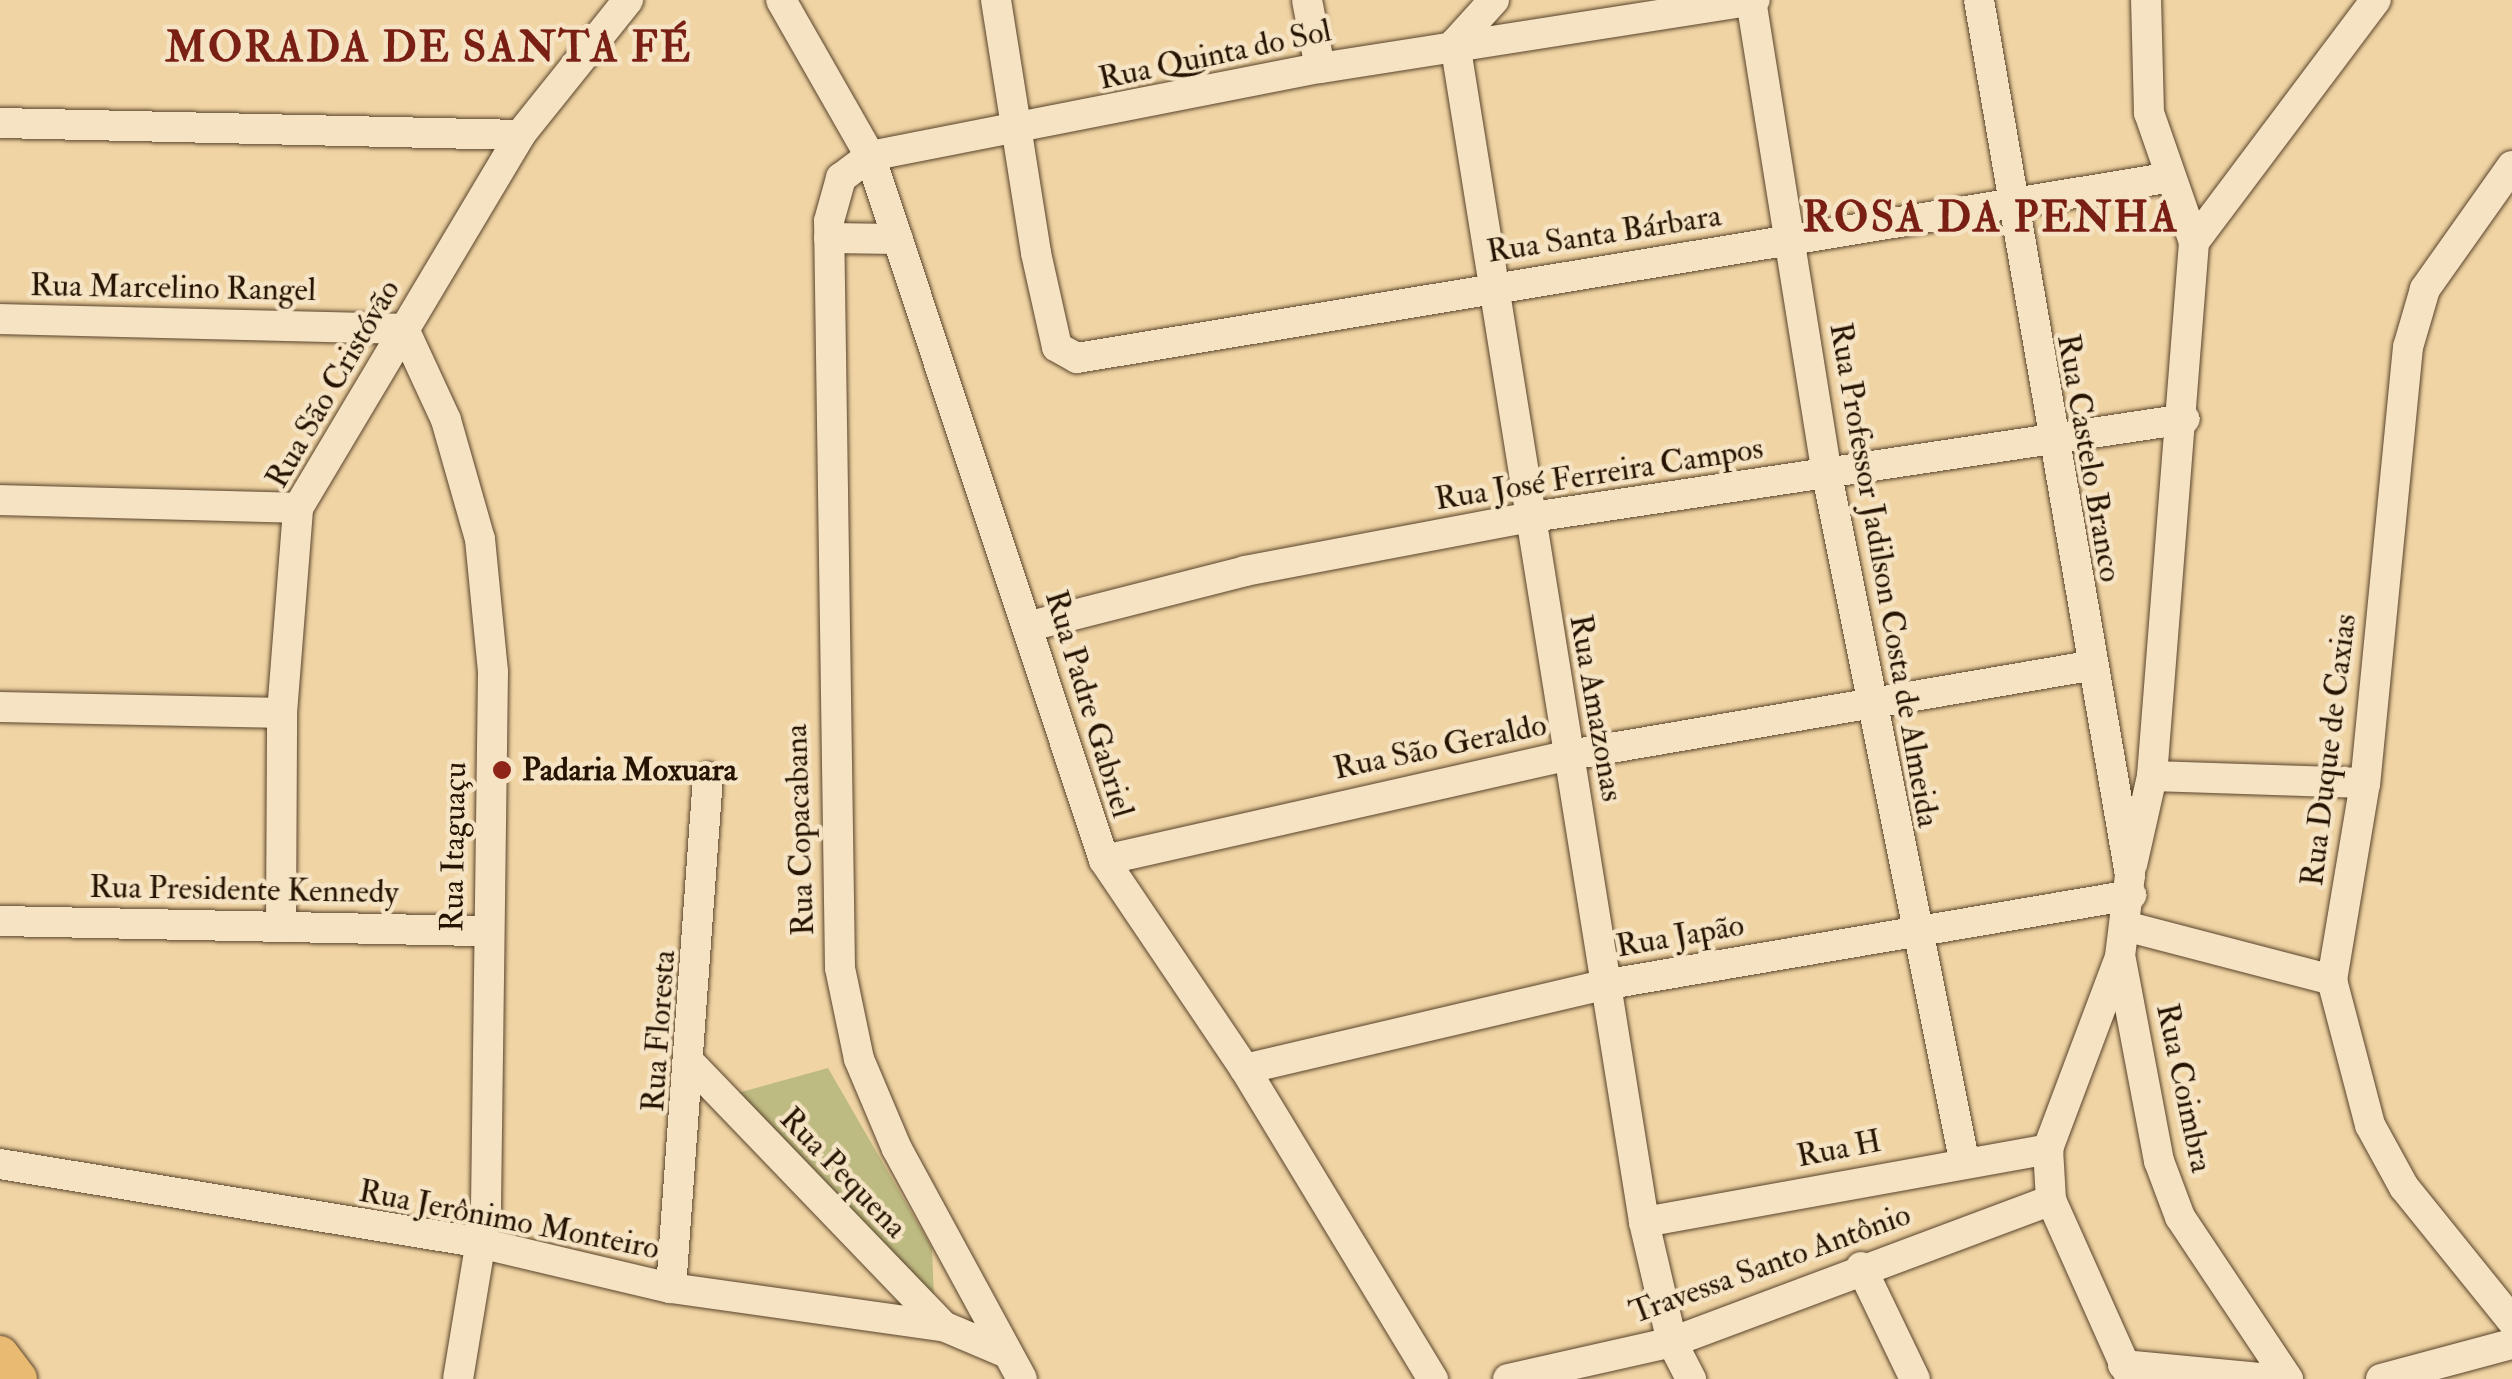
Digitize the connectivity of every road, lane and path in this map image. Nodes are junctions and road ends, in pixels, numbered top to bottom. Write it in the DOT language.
graph roads {
  1 [pos="628,0"];
  2 [pos="780,0"];
  3 [pos="996,0"];
  4 [pos="1307,0"];
  5 [pos="1494,0"];
  6 [pos="1752,0"];
  7 [pos="1980,0"];
  8 [pos="2146,0"];
  9 [pos="2376,0"];
  10 [pos="1455,43"];
  11 [pos="1320,68"];
  12 [pos="0,122"];
  13 [pos="520,135"];
  14 [pos="1014,135"];
  15 [pos="870,156"];
  16 [pos="2512,166"];
  17 [pos="2165,178"];
  18 [pos="2009,204"];
  19 [pos="829,238"];
  20 [pos="898,239"];
  21 [pos="1788,240"];
  22 [pos="2194,242"];
  23 [pos="1494,286"];
  24 [pos="0,319"];
  25 [pos="404,329"];
  26 [pos="2185,419"];
  27 [pos="2050,438"];
  28 [pos="1827,474"];
  29 [pos="0,500"];
  30 [pos="298,508"];
  31 [pos="1526,518"];
  32 [pos="1030,626"];
  33 [pos="2089,666"];
  34 [pos="1871,701"];
  35 [pos="0,707"];
  36 [pos="282,713"];
  37 [pos="1570,755"];
  38 [pos="2152,776"];
  39 [pos="708,777"];
  40 [pos="2365,784"];
  41 [pos="1104,860"];
  42 [pos="2130,885"];
  43 [pos="0,920"];
  44 [pos="281,926"];
  45 [pos="2129,927"];
  46 [pos="487,931"];
  47 [pos="1915,932"];
  48 [pos="2120,957"];
  49 [pos="2332,980"];
  50 [pos="1602,984"];
  51 [pos="694,1067"];
  52 [pos="1246,1069"];
  53 [pos="2048,1149"];
  54 [pos="1964,1160"];
  55 [pos="0,1164"];
  56 [pos="31,1173"];
  57 [pos="0,1180"];
  58 [pos="2051,1200"];
  59 [pos="1644,1222"];
  60 [pos="480,1243"];
  61 [pos="1861,1267"];
  62 [pos="671,1288"];
  63 [pos="2512,1321"];
  64 [pos="942,1326"];
  65 [pos="1672,1342"];
  66 [pos="2512,1344"];
  67 [pos="1002,1350"];
  68 [pos="0,1355"];
  69 [pos="2127,1372"];
  70 [pos="18,1379"];
  71 [pos="458,1379"];
  72 [pos="1022,1379"];
  73 [pos="1433,1379"];
  74 [pos="1508,1379"];
  75 [pos="1691,1379"];
  76 [pos="1915,1379"];
  77 [pos="2270,1379"];
  78 [pos="2288,1379"];
  79 [pos="2381,1379"];
  1 -- 13 [label="street, Rua São Cristóvão"];
  2 -- 15 [label="street, Rua Padre Gabriel"];
  3 -- 14 [label="street"];
  4 -- 11 [label="street"];
  5 -- 10 [label="street"];
  6 -- 10 [label="street, Rua Quinta do Sol"];
  6 -- 21 [label="street, Rua Professor Jadilson Costa de Almeida"];
  7 -- 18 [label="street, Rua Castelo Branco"];
  8 -- 17 [label="street"];
  9 -- 22 [label="street"];
  10 -- 11 [label="street, Rua Quinta do Sol"];
  10 -- 23 [label="street, Rua Amazonas"];
  11 -- 14 [label="street, Rua Quinta do Sol"];
  12 -- 13 [label="street"];
  13 -- 25 [label="street, Rua São Cristóvão"];
  14 -- 15 [label="street, Rua Quinta do Sol"];
  14 -- 23 [label="street, Rua Santa Bárbara"];
  15 -- 19 [label="street, Rua Copacabana"];
  15 -- 20 [label="street, Rua Padre Gabriel"];
  16 -- 40 [label="street, Rua Duque de Caxias"];
  17 -- 18 [label="street, Rua Santa Bárbara"];
  17 -- 22 [label="street"];
  18 -- 21 [label="street, Rua Santa Bárbara"];
  18 -- 27 [label="street, Rua Castelo Branco"];
  19 -- 20 [label="street"];
  19 -- 67 [label="street, Rua Copacabana"];
  20 -- 32 [label="street, Rua Padre Gabriel"];
  21 -- 23 [label="street, Rua Santa Bárbara"];
  21 -- 28 [label="street, Rua Professor Jadilson Costa de Almeida"];
  22 -- 26 [label="street"];
  23 -- 31 [label="street, Rua Amazonas"];
  24 -- 25 [label="street, Rua Marcelino Rangel"];
  25 -- 30 [label="street, Rua São Cristóvão"];
  25 -- 46 [label="street, Rua Itaguaçu"];
  26 -- 27 [label="street, Rua José Ferreira Campos"];
  26 -- 38 [label="street"];
  27 -- 28 [label="street, Rua José Ferreira Campos"];
  27 -- 33 [label="street, Rua Castelo Branco"];
  28 -- 31 [label="street, Rua José Ferreira Campos"];
  28 -- 34 [label="street, Rua Professor Jadilson Costa de Almeida"];
  29 -- 30 [label="street"];
  30 -- 36 [label="street, Rua São Cristóvão"];
  31 -- 32 [label="street, Rua José Ferreira Campos"];
  31 -- 37 [label="street, Rua Amazonas"];
  32 -- 41 [label="street, Rua Padre Gabriel"];
  33 -- 34 [label="street, Rua São Geraldo"];
  33 -- 42 [label="street, Rua Castelo Branco"];
  34 -- 37 [label="street, Rua São Geraldo"];
  34 -- 47 [label="street, Rua Professor Jadilson Costa de Almeida"];
  35 -- 36 [label="street"];
  36 -- 44 [label="street, Rua São Cristóvão"];
  37 -- 41 [label="street, Rua São Geraldo"];
  37 -- 50 [label="street, Rua Amazonas"];
  38 -- 40 [label="street"];
  38 -- 42 [label="street"];
  39 -- 51 [label="street, Rua Floresta"];
  40 -- 49 [label="street, Rua Duque de Caxias"];
  41 -- 52 [label="street, Rua Padre Gabriel"];
  42 -- 45 [label="street, Rua Castelo Branco"];
  42 -- 47 [label="street, Rua Japão"];
  43 -- 44 [label="street, Rua Presidente Kennedy"];
  44 -- 46 [label="street, Rua Presidente Kennedy"];
  45 -- 48 [label="street, Rua Castelo Branco"];
  45 -- 49 [label="street"];
  46 -- 60 [label="street, Rua Itaguaçu"];
  47 -- 50 [label="street, Rua Japão"];
  47 -- 54 [label="street, Rua Professor Jadilson Costa de Almeida"];
  48 -- 53 [label="street, Rua Castelo Branco"];
  48 -- 78 [label="street, Rua Coimbra"];
  49 -- 63 [label="street, Rua Duque de Caxias"];
  50 -- 52 [label="street, Rua Japão"];
  50 -- 59 [label="street, Rua Amazonas"];
  51 -- 62 [label="street, Rua Floresta"];
  51 -- 64 [label="street, Rua Pequena"];
  52 -- 73 [label="street, Rua Padre Gabriel"];
  53 -- 54 [label="street, Rua H"];
  53 -- 58 [label="street"];
  54 -- 59 [label="street, Rua H"];
  55 -- 56 [label="street, Rua Jerônimo Monteiro"];
  56 -- 57 [label="street"];
  56 -- 60 [label="street, Rua Jerônimo Monteiro"];
  58 -- 61 [label="street, Travessa Santo Antônio"];
  58 -- 69 [label="street"];
  59 -- 65 [label="street, Rua Amazonas"];
  60 -- 62 [label="street, Rua Jerônimo Monteiro"];
  60 -- 71 [label="street, Rua Itaguaçu"];
  61 -- 65 [label="street, Travessa Santo Antônio"];
  61 -- 76 [label="street"];
  62 -- 64 [label="street, Rua Jerônimo Monteiro"];
  64 -- 67 [label="street, Rua Jerônimo Monteiro"];
  65 -- 74 [label="street, Travessa Santo Antônio"];
  65 -- 75 [label="street, Rua Amazonas"];
  66 -- 79 [label="street"];
  67 -- 72 [label="street, Rua Copacabana"];
  68 -- 70 [label="main road"];
  69 -- 77 [label="street"];
}
